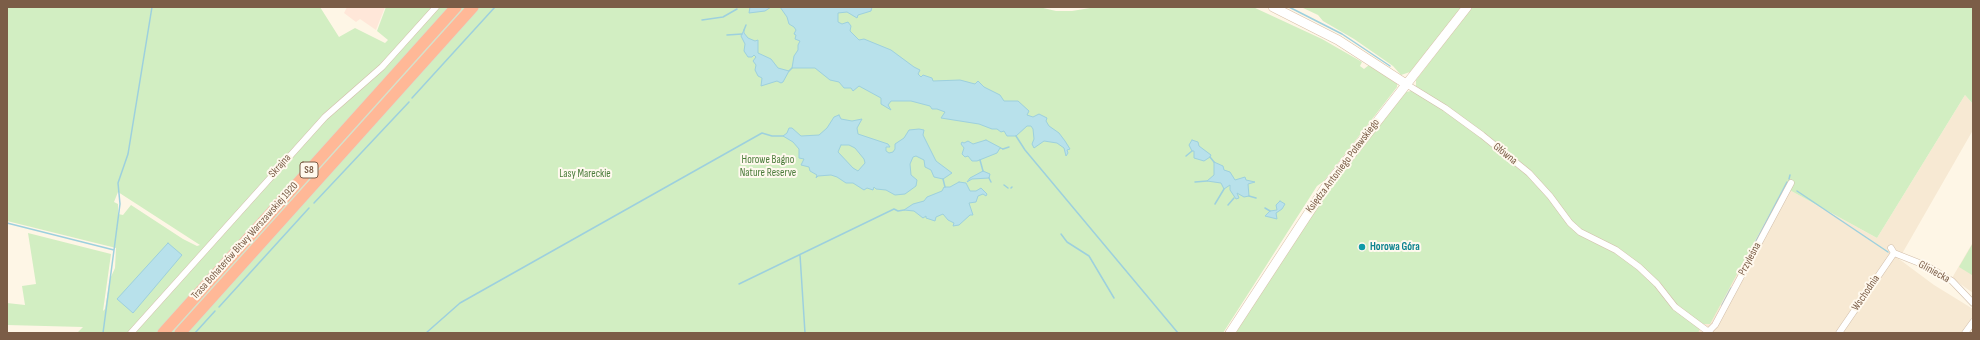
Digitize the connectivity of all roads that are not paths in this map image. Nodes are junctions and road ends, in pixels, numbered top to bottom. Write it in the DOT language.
graph roads {
  1 [pos="436,7"];
  2 [pos="456,7"];
  3 [pos="473,7"];
  4 [pos="1273,7"];
  5 [pos="1467,7"];
  6 [pos="1406,84"];
  7 [pos="1791,183"];
  8 [pos="1892,251"];
  9 [pos="1973,302"];
  10 [pos="1973,322"];
  11 [pos="131,333"];
  12 [pos="163,333"];
  13 [pos="180,333"];
  14 [pos="1230,333"];
  15 [pos="1709,333"];
  16 [pos="1839,333"];
  17 [pos="1966,333"];
  1 -- 11 [label="street, Skrajna"];
  2 -- 12 [label="highway, Trasa Bohaterów Bitwy Warszawskiej 1920 / S8"];
  3 -- 13 [label="highway, Trasa Bohaterów Bitwy Warszawskiej 1920 / S8"];
  4 -- 6 [label="main road, Główna"];
  5 -- 6 [label="main road, Księdza Antoniego Poławskiego"];
  6 -- 14 [label="main road, Księdza Antoniego Poławskiego"];
  6 -- 15 [label="street, Główna"];
  7 -- 15 [label="street, Przyleśna"];
  8 -- 9 [label="street, Gliniecka"];
  8 -- 16 [label="street, Wschodnia"];
  10 -- 17 [label="street"];
}
